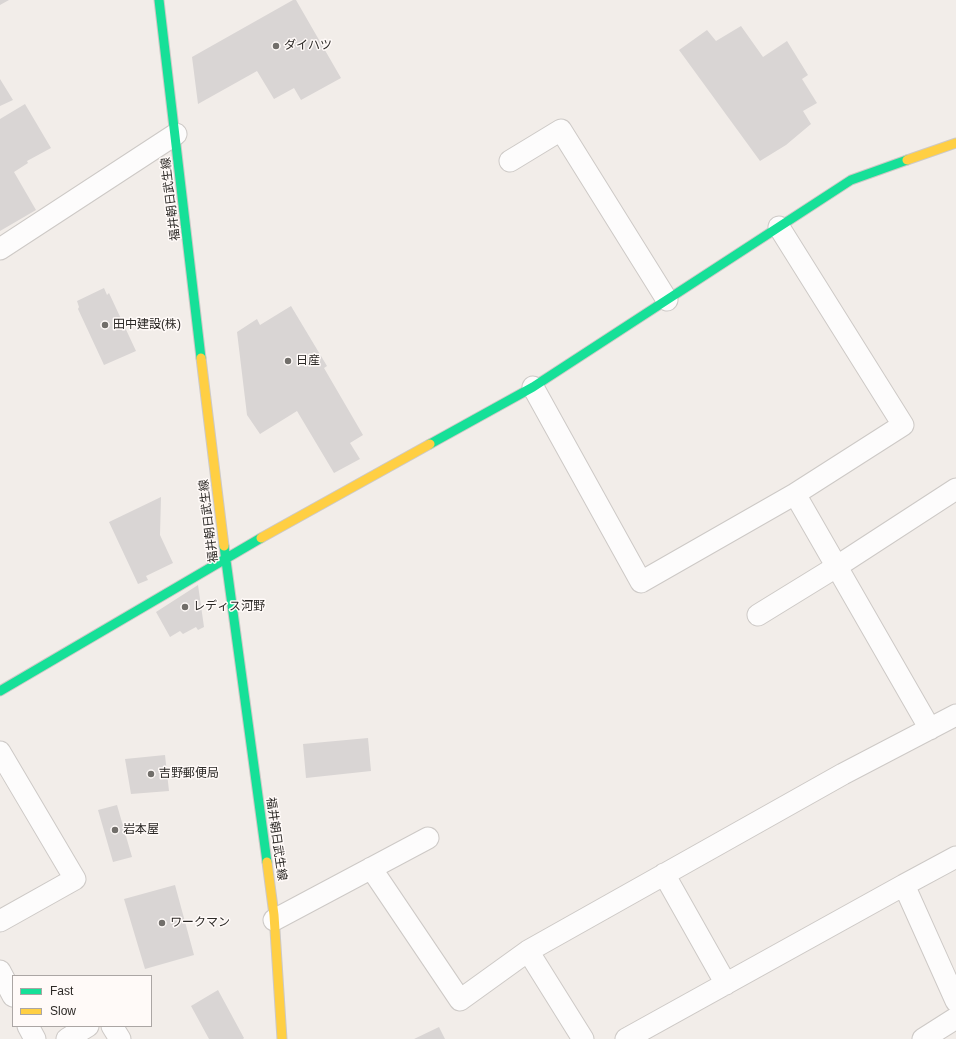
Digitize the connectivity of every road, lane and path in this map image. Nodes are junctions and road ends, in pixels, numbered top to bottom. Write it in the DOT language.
graph roads {
  1 [pos="160,0"];
  2 [pos="176,134"];
  3 [pos="956,143"];
  4 [pos="510,161"];
  5 [pos="779,227"];
  6 [pos="0,249"];
  7 [pos="667,300"];
  8 [pos="533,387"];
  9 [pos="956,489"];
  10 [pos="795,494"];
  11 [pos="225,558"];
  12 [pos="836,567"];
  13 [pos="758,615"];
  14 [pos="0,691"];
  15 [pos="956,715"];
  16 [pos="930,729"];
  17 [pos="0,752"];
  18 [pos="428,838"];
  19 [pos="956,856"];
  20 [pos="371,868"];
  21 [pos="664,874"];
  22 [pos="904,885"];
  23 [pos="274,920"];
  24 [pos="0,921"];
  25 [pos="528,951"];
  26 [pos="0,971"];
  27 [pos="726,984"];
  28 [pos="12,994"];
  29 [pos="956,1002"];
  30 [pos="956,1018"];
  31 [pos="29,1027"];
  32 [pos="86,1027"];
  33 [pos="113,1027"];
  34 [pos="35,1039"];
  35 [pos="67,1039"];
  36 [pos="120,1039"];
  37 [pos="282,1039"];
  38 [pos="583,1039"];
  39 [pos="626,1039"];
  40 [pos="923,1039"];
  1 -- 2 [label="street, 福井朝日武生線"];
  2 -- 6 [label="street"];
  2 -- 11 [label="street, 福井朝日武生線"];
  3 -- 5 [label="street"];
  4 -- 7 [label="street"];
  5 -- 7 [label="street"];
  5 -- 10 [label="street"];
  7 -- 8 [label="street"];
  8 -- 10 [label="street"];
  8 -- 11 [label="street"];
  9 -- 12 [label="street"];
  10 -- 12 [label="street"];
  11 -- 14 [label="street"];
  11 -- 23 [label="street, 福井朝日武生線"];
  12 -- 13 [label="street"];
  12 -- 16 [label="street"];
  15 -- 16 [label="street"];
  16 -- 21 [label="street"];
  17 -- 24 [label="street"];
  18 -- 20 [label="street"];
  19 -- 22 [label="street"];
  20 -- 23 [label="street"];
  20 -- 25 [label="street"];
  21 -- 25 [label="street"];
  21 -- 27 [label="street"];
  22 -- 27 [label="street"];
  22 -- 29 [label="street"];
  23 -- 37 [label="street, 福井朝日武生線"];
  25 -- 38 [label="street"];
  26 -- 28 [label="street"];
  27 -- 39 [label="street"];
  30 -- 40 [label="street"];
  31 -- 34 [label="street"];
  32 -- 35 [label="street"];
  33 -- 36 [label="street"];
}
